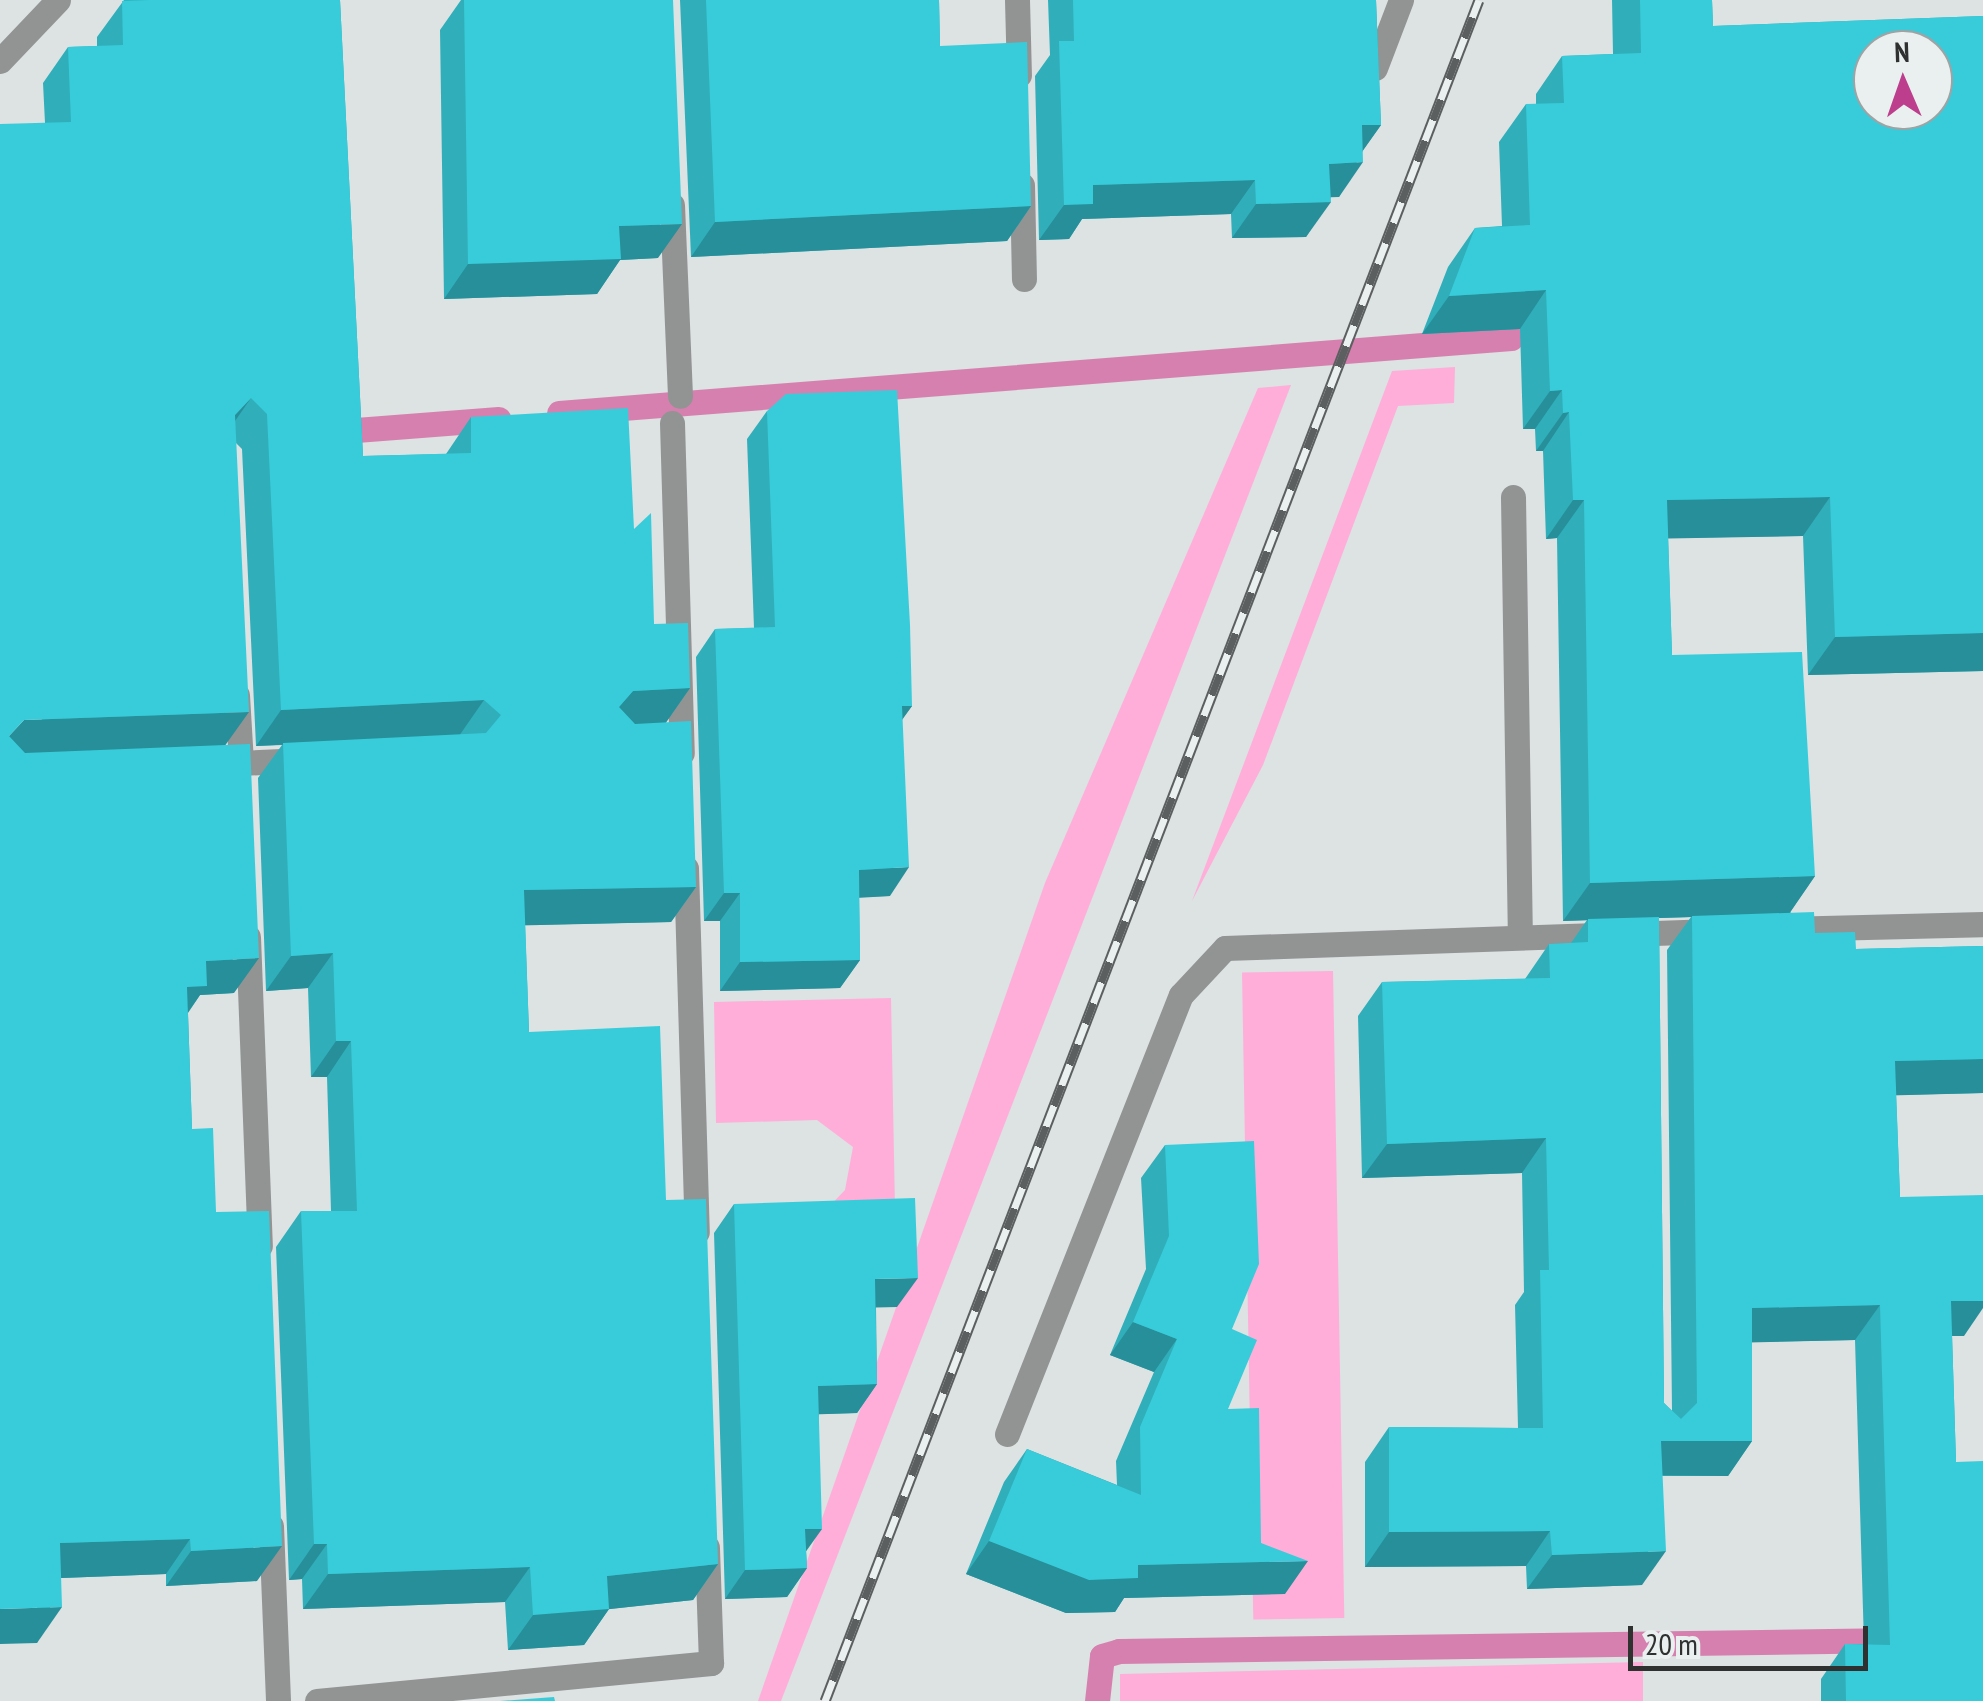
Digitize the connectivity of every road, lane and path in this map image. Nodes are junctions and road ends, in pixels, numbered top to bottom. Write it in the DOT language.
graph roads {
  1 [pos="58,0"];
  2 [pos="1016,0"];
  3 [pos="1401,0"];
  4 [pos="0,61"];
  5 [pos="1375,68"];
  6 [pos="1019,100"];
  7 [pos="1021,159"];
  8 [pos="671,178"];
  9 [pos="1024,279"];
  10 [pos="680,396"];
  11 [pos="672,423"];
  12 [pos="1514,497"];
  13 [pos="236,665"];
  14 [pos="682,739"];
  15 [pos="646,741"];
  16 [pos="321,759"];
  17 [pos="683,778"];
  18 [pos="685,838"];
  19 [pos="246,902"];
  20 [pos="1983,924"];
  21 [pos="1520,938"];
  22 [pos="698,1250"];
  23 [pos="261,1282"];
  24 [pos="1008,1434"];
  25 [pos="270,1501"];
  26 [pos="706,1526"];
  27 [pos="278,1701"];
  28 [pos="317,1701"];
  1 -- 4 [label="street"];
  2 -- 6 [label="street"];
  3 -- 5 [label="street"];
  7 -- 9 [label="street"];
  8 -- 10 [label="street"];
  11 -- 14 [label="street"];
  12 -- 21 [label="street"];
  13 -- 16 [label="street"];
  14 -- 15 [label="street"];
  14 -- 17 [label="street"];
  18 -- 22 [label="street"];
  19 -- 23 [label="street"];
  20 -- 21 [label="street"];
  21 -- 24 [label="street"];
  25 -- 27 [label="street"];
  26 -- 28 [label="street"];
}
